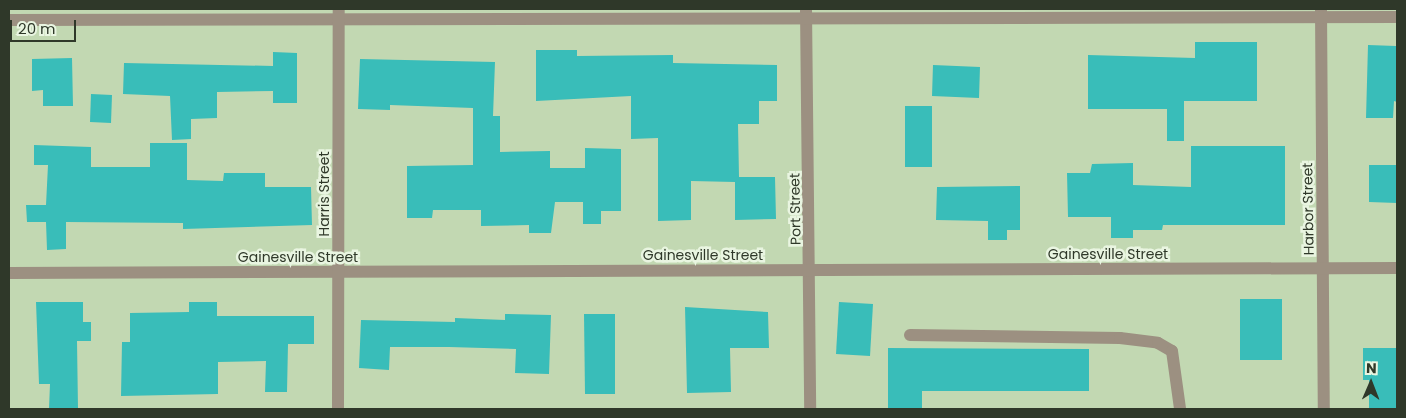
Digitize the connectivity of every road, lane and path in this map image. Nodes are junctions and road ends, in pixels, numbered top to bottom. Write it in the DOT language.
graph roads {
  1 [pos="806,13"];
  2 [pos="1321,13"];
  3 [pos="339,15"];
  4 [pos="1397,17"];
  5 [pos="9,20"];
  6 [pos="1397,268"];
  7 [pos="1324,269"];
  8 [pos="811,270"];
  9 [pos="339,272"];
  10 [pos="9,273"];
  11 [pos="910,335"];
  12 [pos="338,409"];
  13 [pos="810,409"];
  14 [pos="1180,409"];
  15 [pos="1324,409"];
  1 -- 2 [label="street"];
  1 -- 3 [label="street"];
  1 -- 8 [label="street, Port Street"];
  2 -- 4 [label="street"];
  2 -- 7 [label="street, Harbor Street"];
  3 -- 5 [label="street"];
  3 -- 9 [label="street, Harris Street"];
  6 -- 7 [label="street, Gainesville Street"];
  7 -- 8 [label="street, Gainesville Street"];
  7 -- 15 [label="street, Harbor Street"];
  8 -- 9 [label="street, Gainesville Street"];
  8 -- 13 [label="street, Port Street"];
  9 -- 10 [label="street, Gainesville Street"];
  9 -- 12 [label="street, Harris Street"];
  11 -- 14 [label="street"];
}
